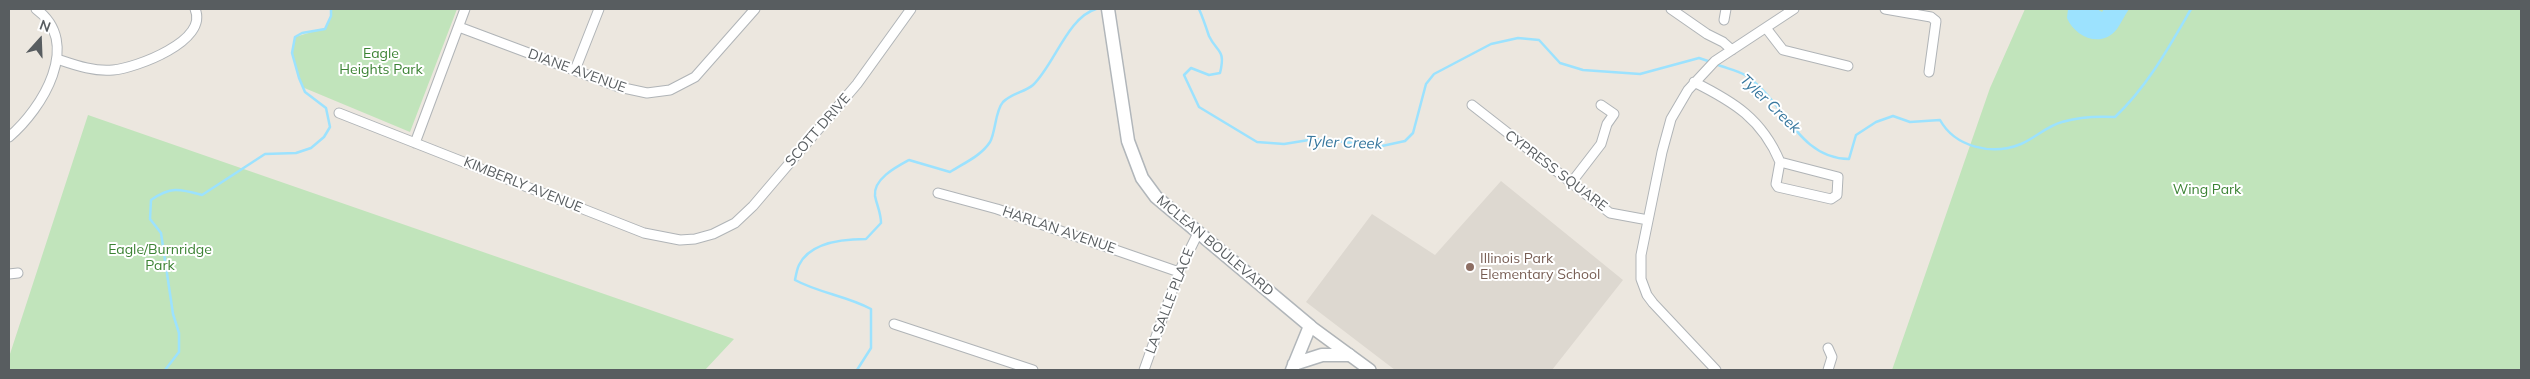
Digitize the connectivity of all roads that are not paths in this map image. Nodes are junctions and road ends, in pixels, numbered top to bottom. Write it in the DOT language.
graph roads {
  1 [pos="36,9"];
  2 [pos="195,9"];
  3 [pos="465,9"];
  4 [pos="599,9"];
  5 [pos="755,9"];
  6 [pos="1108,9"];
  7 [pos="1671,9"];
  8 [pos="1726,9"];
  9 [pos="1794,9"];
  10 [pos="1885,9"];
  11 [pos="908,10"];
  12 [pos="1779,13"];
  13 [pos="1724,20"];
  14 [pos="459,27"];
  15 [pos="1766,28"];
  16 [pos="1729,52"];
  17 [pos="57,59"];
  18 [pos="1848,66"];
  19 [pos="575,70"];
  20 [pos="1929,72"];
  21 [pos="1694,82"];
  22 [pos="1472,105"];
  23 [pos="1601,105"];
  24 [pos="340,113"];
  25 [pos="9,137"];
  26 [pos="415,143"];
  27 [pos="1780,162"];
  28 [pos="1571,183"];
  29 [pos="938,193"];
  30 [pos="1648,220"];
  31 [pos="1198,232"];
  32 [pos="710,235"];
  33 [pos="1179,272"];
  34 [pos="894,324"];
  35 [pos="1310,326"];
  36 [pos="1828,348"];
  37 [pos="1349,355"];
  38 [pos="1293,367"];
  39 [pos="1033,370"];
  40 [pos="1144,370"];
  41 [pos="1370,370"];
  42 [pos="1716,370"];
  43 [pos="1828,370"];
  1 -- 17 [label="street"];
  2 -- 17 [label="street"];
  3 -- 14 [label="street"];
  4 -- 19 [label="street"];
  5 -- 19 [label="street, DIANE AVENUE"];
  6 -- 31 [label="main road, MCLEAN BOULEVARD"];
  7 -- 16 [label="street"];
  8 -- 13 [label="street"];
  9 -- 12 [label="street"];
  10 -- 20 [label="street"];
  11 -- 32 [label="street, SCOTT DRIVE"];
  12 -- 15 [label="street"];
  14 -- 19 [label="street, DIANE AVENUE"];
  14 -- 26 [label="street"];
  15 -- 16 [label="street"];
  15 -- 18 [label="street"];
  16 -- 21 [label="street"];
  17 -- 25 [label="street"];
  21 -- 27 [label="street"];
  21 -- 30 [label="street"];
  22 -- 28 [label="street, CYPRESS SQUARE"];
  23 -- 28 [label="street"];
  24 -- 26 [label="street, KIMBERLY AVENUE"];
  26 -- 32 [label="street, KIMBERLY AVENUE"];
  27 -- 27 [label="street"];
  28 -- 30 [label="street, CYPRESS SQUARE"];
  29 -- 33 [label="street, HARLAN AVENUE"];
  30 -- 42 [label="street"];
  31 -- 33 [label="street, LA SALLE PLACE"];
  31 -- 35 [label="main road, MCLEAN BOULEVARD"];
  33 -- 40 [label="street, LA SALLE PLACE"];
  34 -- 39 [label="street"];
  35 -- 37 [label="street"];
  35 -- 38 [label="main road"];
  36 -- 43 [label="street"];
  37 -- 38 [label="main road"];
  37 -- 41 [label="street"];
}
